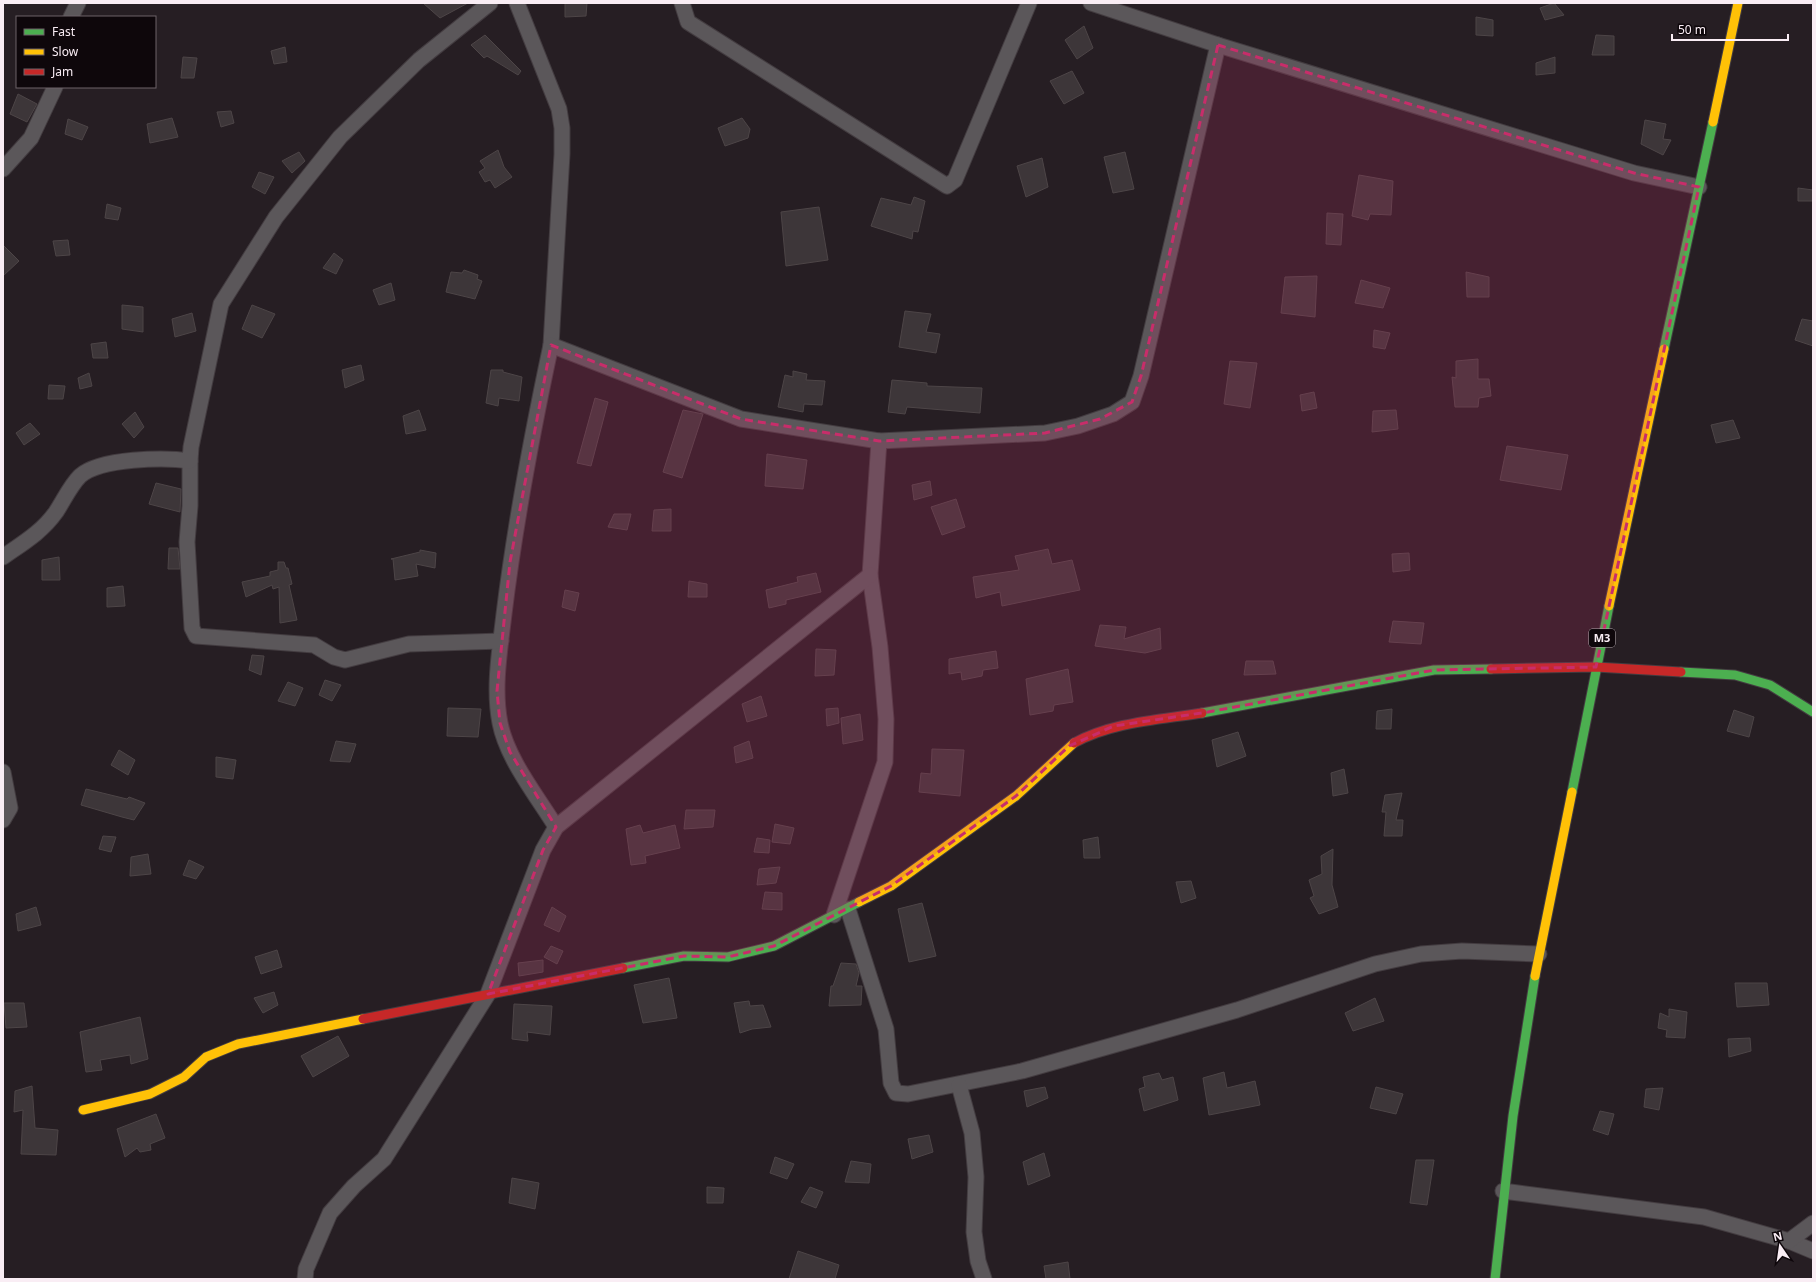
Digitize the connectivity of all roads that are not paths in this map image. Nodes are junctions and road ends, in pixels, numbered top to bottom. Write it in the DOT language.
graph roads {
  1 [pos="78,3"];
  2 [pos="490,3"];
  3 [pos="517,3"];
  4 [pos="682,3"];
  5 [pos="1029,3"];
  6 [pos="1091,3"];
  7 [pos="1738,3"];
  8 [pos="72,16"];
  9 [pos="1218,46"];
  10 [pos="55,88"];
  11 [pos="3,169"];
  12 [pos="1699,187"];
  13 [pos="551,345"];
  14 [pos="879,441"];
  15 [pos="190,461"];
  16 [pos="3,557"];
  17 [pos="870,575"];
  18 [pos="501,641"];
  19 [pos="1596,667"];
  20 [pos="1813,712"];
  21 [pos="3,772"];
  22 [pos="3,820"];
  23 [pos="556,826"];
  24 [pos="841,912"];
  25 [pos="1539,954"];
  26 [pos="488,994"];
  27 [pos="959,1085"];
  28 [pos="83,1110"];
  29 [pos="1503,1191"];
  30 [pos="1813,1223"];
  31 [pos="1789,1241"];
  32 [pos="1813,1251"];
  33 [pos="305,1279"];
  34 [pos="984,1279"];
  35 [pos="1495,1279"];
  1 -- 8 [label="street"];
  2 -- 15 [label="street"];
  3 -- 13 [label="street"];
  4 -- 5 [label="street"];
  6 -- 9 [label="street"];
  7 -- 12 [label="street, M3"];
  9 -- 12 [label="street"];
  9 -- 14 [label="street"];
  10 -- 11 [label="street"];
  12 -- 19 [label="street, M3"];
  13 -- 14 [label="street"];
  13 -- 18 [label="street"];
  14 -- 17 [label="street"];
  15 -- 16 [label="street"];
  15 -- 18 [label="street"];
  17 -- 23 [label="street"];
  17 -- 24 [label="street"];
  18 -- 23 [label="street"];
  19 -- 20 [label="street"];
  19 -- 24 [label="street"];
  19 -- 25 [label="street, M3"];
  21 -- 22 [label="street"];
  23 -- 26 [label="street"];
  24 -- 26 [label="street"];
  24 -- 27 [label="street"];
  25 -- 27 [label="street"];
  25 -- 29 [label="street, M3"];
  26 -- 28 [label="street"];
  26 -- 33 [label="street"];
  27 -- 34 [label="street"];
  29 -- 31 [label="street"];
  29 -- 35 [label="street, M3"];
  30 -- 31 [label="street"];
  31 -- 32 [label="street"];
}
